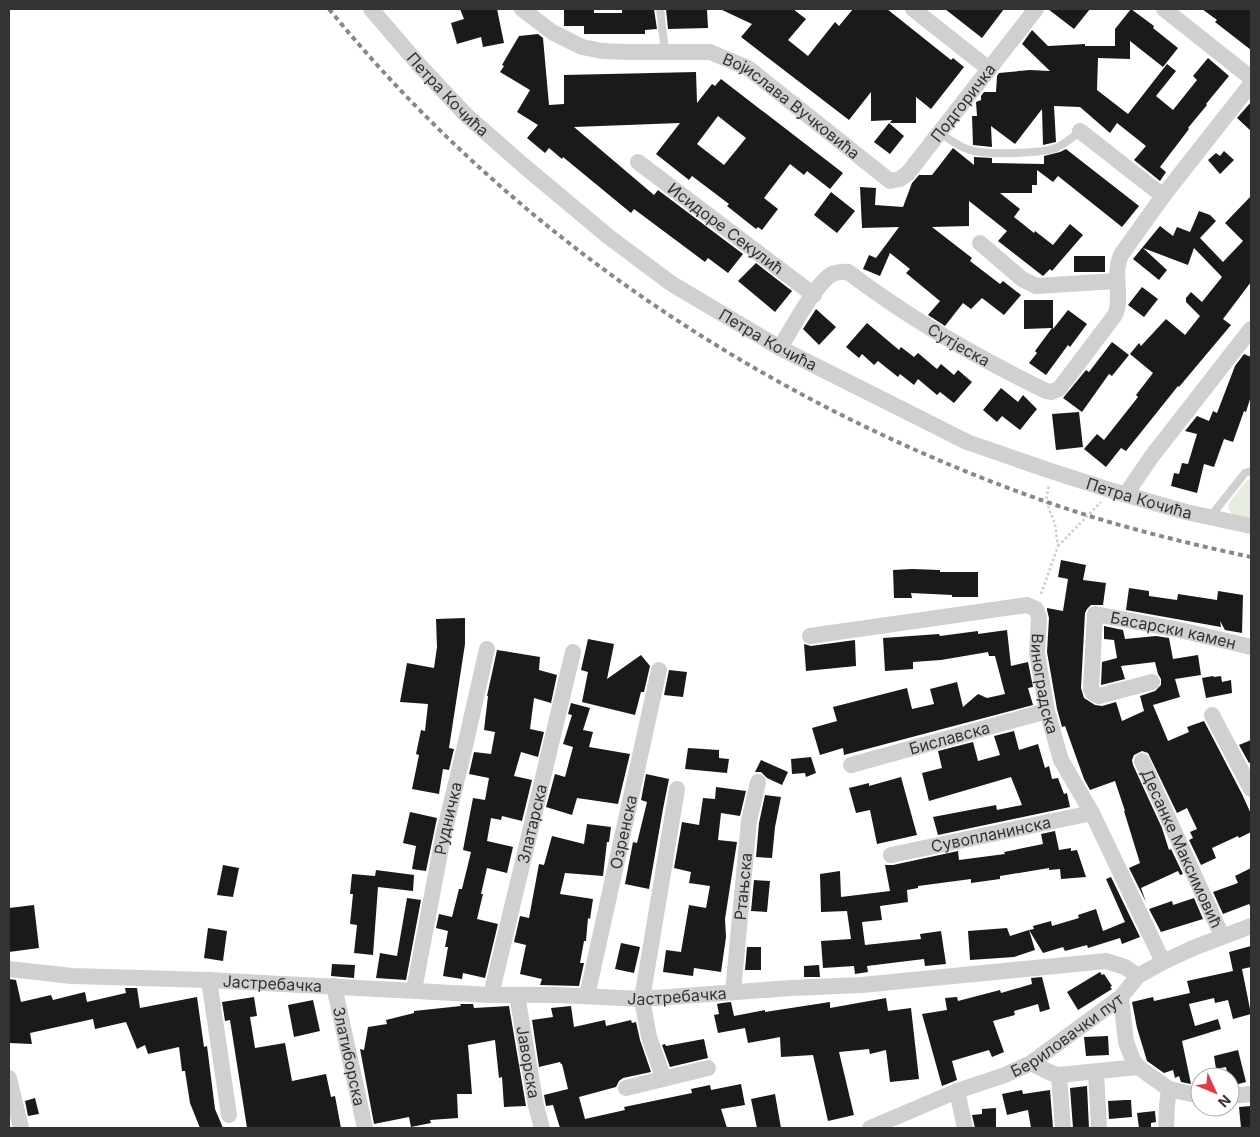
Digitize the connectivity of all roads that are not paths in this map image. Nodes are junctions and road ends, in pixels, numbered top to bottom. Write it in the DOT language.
graph roads {
  1 [pos="371,9"];
  2 [pos="522,9"];
  3 [pos="660,9"];
  4 [pos="914,9"];
  5 [pos="1036,9"];
  6 [pos="1164,9"];
  7 [pos="665,52"];
  8 [pos="989,69"];
  9 [pos="1251,78"];
  10 [pos="1251,84"];
  11 [pos="1080,131"];
  12 [pos="940,133"];
  13 [pos="638,162"];
  14 [pos="884,177"];
  15 [pos="1163,196"];
  16 [pos="980,243"];
  17 [pos="1117,281"];
  18 [pos="814,294"];
  19 [pos="1251,329"];
  20 [pos="780,348"];
  21 [pos="1251,471"];
  22 [pos="1120,492"];
  23 [pos="1210,517"];
  24 [pos="1251,526"];
  25 [pos="810,636"];
  26 [pos="1251,647"];
  27 [pos="487,649"];
  28 [pos="573,652"];
  29 [pos="659,670"];
  30 [pos="1152,682"];
  31 [pos="1047,711"];
  32 [pos="1212,715"];
  33 [pos="1142,761"];
  34 [pos="851,765"];
  35 [pos="758,782"];
  36 [pos="677,789"];
  37 [pos="1251,789"];
  38 [pos="1092,813"];
  39 [pos="891,855"];
  40 [pos="1251,926"];
  41 [pos="1222,936"];
  42 [pos="1163,962"];
  43 [pos="9,969"];
  44 [pos="1138,976"];
  45 [pos="209,980"];
  46 [pos="334,986"];
  47 [pos="414,990"];
  48 [pos="733,992"];
  49 [pos="491,995"];
  50 [pos="517,995"];
  51 [pos="587,996"];
  52 [pos="1121,997"];
  53 [pos="642,999"];
  54 [pos="1031,1063"];
  55 [pos="1138,1067"];
  56 [pos="708,1068"];
  57 [pos="1096,1072"];
  58 [pos="1059,1074"];
  59 [pos="9,1078"];
  60 [pos="664,1079"];
  61 [pos="626,1088"];
  62 [pos="1169,1089"];
  63 [pos="957,1091"];
  64 [pos="1190,1094"];
  65 [pos="229,1115"];
  66 [pos="904,1122"];
  67 [pos="21,1128"];
  68 [pos="365,1128"];
  69 [pos="542,1128"];
  70 [pos="870,1128"];
  71 [pos="965,1128"];
  72 [pos="1064,1128"];
  73 [pos="1099,1128"];
  74 [pos="1166,1128"];
  1 -- 20 [label="street, Петра Кочића"];
  2 -- 7 [label="street, Војислава Вучковића"];
  3 -- 7 [label="lane"];
  4 -- 8 [label="street"];
  5 -- 8 [label="street, Подгоричка"];
  6 -- 9 [label="street"];
  7 -- 14 [label="street, Војислава Вучковића"];
  8 -- 12 [label="street, Подгоричка"];
  10 -- 15 [label="street, Сутјеска"];
  11 -- 12 [label="lane"];
  11 -- 15 [label="street"];
  12 -- 14 [label="street, Подгоричка"];
  13 -- 18 [label="street, Исидоре Секулић"];
  15 -- 17 [label="street, Сутјеска"];
  16 -- 17 [label="street"];
  17 -- 18 [label="street, Сутјеска"];
  18 -- 20 [label="street, Сутјеска"];
  19 -- 22 [label="street"];
  20 -- 22 [label="street, Петра Кочића"];
  21 -- 23 [label="lane"];
  22 -- 23 [label="street, Петра Кочића"];
  23 -- 24 [label="street, Петра Кочића"];
  25 -- 31 [label="street, Виноградска"];
  26 -- 30 [label="street, Басарски камен"];
  27 -- 47 [label="street, Рудничка"];
  28 -- 49 [label="street, Златарска"];
  29 -- 51 [label="street, Озренска"];
  31 -- 34 [label="street, Биславска"];
  31 -- 38 [label="street, Виноградска"];
  32 -- 37 [label="street"];
  33 -- 41 [label="street, Десанке Максимовић"];
  35 -- 48 [label="street, Ртањска"];
  36 -- 53 [label="street"];
  38 -- 39 [label="street, Сувопланинска"];
  38 -- 42 [label="street, Виноградска"];
  40 -- 41 [label="street, Бериловачки пут"];
  41 -- 42 [label="street, Бериловачки пут"];
  42 -- 44 [label="street, Бериловачки пут"];
  43 -- 45 [label="street, Јастребачка"];
  44 -- 48 [label="street, Јастребачка"];
  44 -- 52 [label="street, Бериловачки пут"];
  45 -- 46 [label="street, Јастребачка"];
  45 -- 65 [label="street, Јастребачка"];
  46 -- 47 [label="street, Јастребачка"];
  46 -- 68 [label="street, Златиборска"];
  47 -- 49 [label="street, Јастребачка"];
  48 -- 53 [label="street, Јастребачка"];
  49 -- 50 [label="street, Јастребачка"];
  50 -- 51 [label="street, Јастребачка"];
  50 -- 69 [label="street, Јаворска"];
  51 -- 53 [label="street, Јастребачка"];
  52 -- 54 [label="street, Бериловачки пут"];
  52 -- 55 [label="street"];
  53 -- 60 [label="street"];
  54 -- 58 [label="street"];
  54 -- 63 [label="street, Бериловачки пут"];
  55 -- 57 [label="street"];
  55 -- 62 [label="street"];
  56 -- 60 [label="street"];
  57 -- 58 [label="street"];
  57 -- 73 [label="street"];
  58 -- 72 [label="street"];
  59 -- 67 [label="street"];
  60 -- 61 [label="street"];
  62 -- 64 [label="street"];
  62 -- 74 [label="street"];
  63 -- 66 [label="street, Бериловачки пут"];
  63 -- 71 [label="street"];
  66 -- 70 [label="street, Бериловачки пут"];
}
